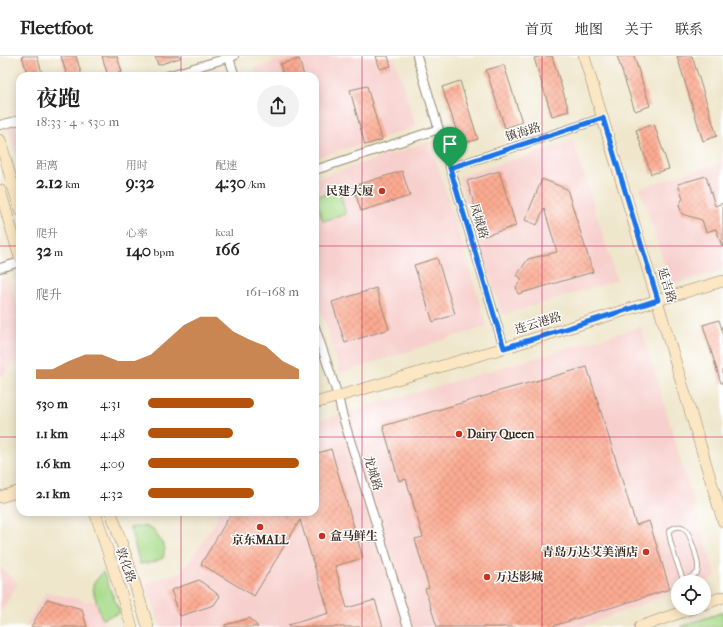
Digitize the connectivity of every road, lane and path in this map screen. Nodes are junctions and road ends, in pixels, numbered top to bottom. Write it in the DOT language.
graph roads {
  1 [pos="417,56"];
  2 [pos="584,56"];
  3 [pos="232,57"];
  4 [pos="181,72"];
  5 [pos="234,72"];
  6 [pos="603,118"];
  7 [pos="16,121"];
  8 [pos="0,125"];
  9 [pos="439,129"];
  10 [pos="0,140"];
  11 [pos="450,168"];
  12 [pos="319,169"];
  13 [pos="0,190"];
  14 [pos="16,196"];
  15 [pos="16,244"];
  16 [pos="16,263"];
  17 [pos="0,268"];
  18 [pos="723,281"];
  19 [pos="658,300"];
  20 [pos="319,338"];
  21 [pos="504,348"];
  22 [pos="338,396"];
  23 [pos="319,402"];
  24 [pos="16,492"];
  25 [pos="0,497"];
  26 [pos="96,516"];
  27 [pos="112,516"];
  28 [pos="723,521"];
  29 [pos="683,581"];
  30 [pos="723,597"];
  31 [pos="711,601"];
  32 [pos="673,615"];
  33 [pos="132,627"];
  34 [pos="148,627"];
  35 [pos="408,627"];
  36 [pos="640,627"];
  1 -- 9 [label="street, 凤城路"];
  2 -- 6 [label="main road, 延吉路"];
  3 -- 4 [label="street"];
  3 -- 5 [label="street"];
  6 -- 11 [label="street, 镇海路"];
  6 -- 19 [label="main road, 延吉路"];
  7 -- 8 [label="street"];
  9 -- 11 [label="street, 凤城路"];
  9 -- 12 [label="street"];
  10 -- 14 [label="main road"];
  11 -- 21 [label="street, 凤城路"];
  13 -- 15 [label="main road"];
  16 -- 17 [label="street"];
  18 -- 19 [label="main road, 连云港路"];
  19 -- 21 [label="main road, 连云港路"];
  19 -- 28 [label="main road, 延吉路"];
  20 -- 22 [label="street, 龙城路"];
  21 -- 22 [label="main road, 连云港路"];
  22 -- 23 [label="main road, 连云港路"];
  22 -- 35 [label="street, 龙城路"];
  24 -- 25 [label="main road"];
  26 -- 33 [label="main road, 敦化路"];
  27 -- 34 [label="main road, 敦化路"];
  29 -- 29 [label="lane"];
  30 -- 31 [label="main road"];
  32 -- 36 [label="main road"];
}
